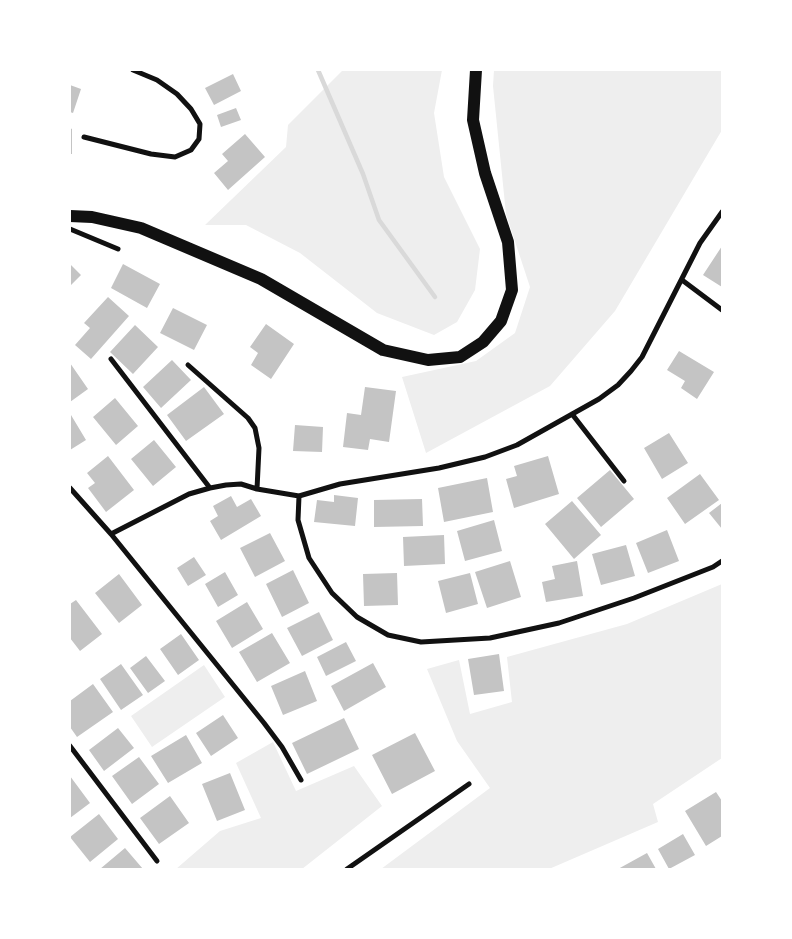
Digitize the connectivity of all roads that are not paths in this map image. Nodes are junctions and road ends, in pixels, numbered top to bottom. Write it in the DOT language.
graph roads {
  1 [pos="133,70"];
  2 [pos="476,70"];
  3 [pos="84,137"];
  4 [pos="722,212"];
  5 [pos="70,216"];
  6 [pos="70,229"];
  7 [pos="118,249"];
  8 [pos="682,280"];
  9 [pos="722,310"];
  10 [pos="111,359"];
  11 [pos="188,365"];
  12 [pos="572,414"];
  13 [pos="624,481"];
  14 [pos="70,488"];
  15 [pos="210,488"];
  16 [pos="257,489"];
  17 [pos="299,496"];
  18 [pos="111,534"];
  19 [pos="722,561"];
  20 [pos="70,746"];
  21 [pos="301,780"];
  22 [pos="469,784"];
  23 [pos="157,861"];
  24 [pos="347,869"];
  1 -- 3 [label="street"];
  2 -- 5 [label="main road"];
  4 -- 8 [label="street"];
  6 -- 7 [label="street"];
  8 -- 9 [label="street"];
  8 -- 12 [label="street"];
  10 -- 15 [label="street"];
  11 -- 16 [label="street"];
  12 -- 13 [label="street"];
  12 -- 17 [label="street"];
  14 -- 18 [label="street"];
  15 -- 16 [label="street"];
  15 -- 18 [label="street"];
  16 -- 17 [label="street"];
  17 -- 19 [label="street"];
  18 -- 21 [label="street"];
  20 -- 23 [label="street"];
  22 -- 24 [label="street"];
}
